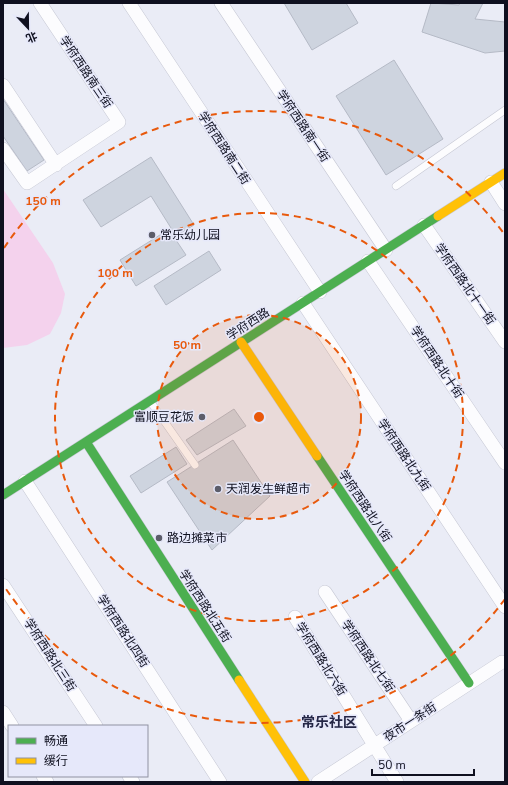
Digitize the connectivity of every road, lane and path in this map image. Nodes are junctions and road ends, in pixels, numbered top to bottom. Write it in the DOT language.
graph roads {
  1 [pos="40,3"];
  2 [pos="129,3"];
  3 [pos="221,3"];
  4 [pos="3,84"];
  5 [pos="505,110"];
  6 [pos="3,149"];
  7 [pos="56,165"];
  8 [pos="505,173"];
  9 [pos="491,182"];
  10 [pos="396,186"];
  11 [pos="505,204"];
  12 [pos="424,225"];
  13 [pos="386,250"];
  14 [pos="368,261"];
  15 [pos="320,292"];
  16 [pos="303,303"];
  17 [pos="242,342"];
  18 [pos="505,342"];
  19 [pos="150,401"];
  20 [pos="86,442"];
  21 [pos="505,463"];
  22 [pos="195,465"];
  23 [pos="25,481"];
  24 [pos="3,495"];
  25 [pos="3,585"];
  26 [pos="325,592"];
  27 [pos="505,607"];
  28 [pos="295,617"];
  29 [pos="502,662"];
  30 [pos="469,683"];
  31 [pos="3,712"];
  32 [pos="411,721"];
  33 [pos="11,725"];
  34 [pos="95,725"];
  35 [pos="374,745"];
  36 [pos="220,782"];
  37 [pos="305,782"];
  38 [pos="318,782"];
  39 [pos="397,782"];
  1 -- 7 [label="street, 学府西路南三街"];
  2 -- 15 [label="street, 学府西路南二街"];
  3 -- 13 [label="street, 学府西路南一街"];
  4 -- 7 [label="street"];
  5 -- 10 [label="lane"];
  6 -- 7 [label="street"];
  8 -- 9 [label="street, 学府西路"];
  9 -- 11 [label="street"];
  9 -- 12 [label="street, 学府西路"];
  12 -- 13 [label="street, 学府西路"];
  12 -- 18 [label="street, 学府西路北十一街"];
  13 -- 14 [label="street, 学府西路"];
  14 -- 15 [label="street, 学府西路"];
  14 -- 21 [label="street, 学府西路北十街"];
  15 -- 16 [label="street, 学府西路"];
  16 -- 17 [label="street, 学府西路"];
  16 -- 27 [label="street, 学府西路北九街"];
  17 -- 19 [label="street, 学府西路"];
  17 -- 30 [label="street, 学府西路北八街"];
  19 -- 20 [label="street, 学府西路"];
  19 -- 22 [label="lane"];
  20 -- 23 [label="street, 学府西路"];
  20 -- 37 [label="street, 学府西路北五街"];
  23 -- 24 [label="street, 学府西路"];
  23 -- 36 [label="street, 学府西路北四街"];
  25 -- 34 [label="street, 学府西路北三街"];
  26 -- 32 [label="street, 学府西路北七街"];
  28 -- 35 [label="street, 学府西路北六街"];
  29 -- 30 [label="street, 夜市一条街"];
  30 -- 32 [label="street, 夜市一条街"];
  31 -- 33 [label="street"];
  32 -- 35 [label="street, 夜市一条街"];
  35 -- 38 [label="street, 夜市一条街"];
  35 -- 39 [label="street, 学府西路北六街"];
}
